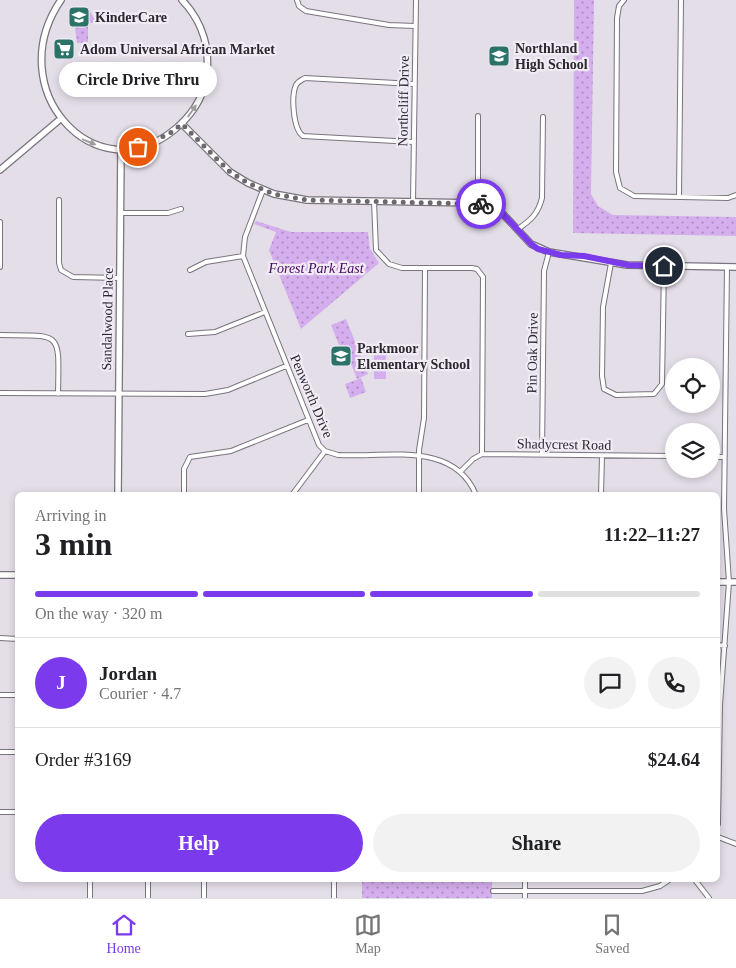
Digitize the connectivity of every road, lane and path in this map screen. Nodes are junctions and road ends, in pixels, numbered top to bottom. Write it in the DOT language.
graph roads {
  1 [pos="61,0"];
  2 [pos="182,0"];
  3 [pos="297,0"];
  4 [pos="416,0"];
  5 [pos="681,0"];
  6 [pos="623,1"];
  7 [pos="416,26"];
  8 [pos="36,51"];
  9 [pos="35,60"];
  10 [pos="414,84"];
  11 [pos="478,116"];
  12 [pos="543,118"];
  13 [pos="58,121"];
  14 [pos="182,124"];
  15 [pos="414,142"];
  16 [pos="121,149"];
  17 [pos="0,170"];
  18 [pos="263,190"];
  19 [pos="736,195"];
  20 [pos="679,197"];
  21 [pos="59,200"];
  22 [pos="374,201"];
  23 [pos="413,202"];
  24 [pos="478,203"];
  25 [pos="181,209"];
  26 [pos="121,213"];
  27 [pos="0,222"];
  28 [pos="518,229"];
  29 [pos="549,252"];
  30 [pos="243,256"];
  31 [pos="611,263"];
  32 [pos="664,266"];
  33 [pos="0,267"];
  34 [pos="727,267"];
  35 [pos="736,267"];
  36 [pos="425,268"];
  37 [pos="190,270"];
  38 [pos="120,278"];
  39 [pos="264,312"];
  40 [pos="188,334"];
  41 [pos="0,335"];
  42 [pos="286,366"];
  43 [pos="0,393"];
  44 [pos="58,394"];
  45 [pos="119,394"];
  46 [pos="308,420"];
  47 [pos="325,451"];
  48 [pos="482,454"];
  49 [pos="542,454"];
  50 [pos="419,456"];
  51 [pos="602,456"];
  52 [pos="665,456"];
  53 [pos="720,457"];
  54 [pos="724,457"];
  55 [pos="461,471"];
  56 [pos="118,492"];
  57 [pos="184,492"];
  58 [pos="294,492"];
  59 [pos="419,492"];
  60 [pos="475,492"];
  61 [pos="601,492"];
  62 [pos="724,514"];
  63 [pos="720,515"];
  64 [pos="0,575"];
  65 [pos="15,575"];
  66 [pos="720,582"];
  67 [pos="729,582"];
  68 [pos="736,582"];
  69 [pos="0,638"];
  70 [pos="15,638"];
  71 [pos="720,645"];
  72 [pos="725,646"];
  73 [pos="0,695"];
  74 [pos="15,695"];
  75 [pos="720,706"];
  76 [pos="0,752"];
  77 [pos="15,752"];
  78 [pos="0,812"];
  79 [pos="15,812"];
  80 [pos="720,838"];
  81 [pos="736,844"];
  82 [pos="90,882"];
  83 [pos="148,882"];
  84 [pos="204,882"];
  85 [pos="334,882"];
  86 [pos="525,882"];
  87 [pos="666,882"];
  88 [pos="697,882"];
  89 [pos="493,891"];
  90 [pos="525,891"];
  91 [pos="642,891"];
  92 [pos="584,892"];
  93 [pos="90,898"];
  94 [pos="148,898"];
  95 [pos="204,898"];
  96 [pos="334,898"];
  97 [pos="525,898"];
  98 [pos="584,898"];
  99 [pos="644,898"];
  100 [pos="709,898"];
  1 -- 8 [label="street"];
  14 -- 2 [label="street, one-way"];
  3 -- 7 [label="street"];
  4 -- 7 [label="street, Northcliff Drive"];
  5 -- 20 [label="street"];
  6 -- 20 [label="street"];
  7 -- 10 [label="street, Northcliff Drive"];
  9 -- 13 [label="street"];
  10 -- 15 [label="street, Northcliff Drive"];
  10 -- 15 [label="street"];
  11 -- 24 [label="street"];
  12 -- 28 [label="street"];
  13 -- 16 [label="street, one-way"];
  13 -- 17 [label="street"];
  14 -- 16 [label="street"];
  14 -- 18 [label="street"];
  15 -- 23 [label="street, Northcliff Drive"];
  16 -- 26 [label="street, Sandalwood Place"];
  18 -- 22 [label="street"];
  18 -- 30 [label="street"];
  19 -- 20 [label="street"];
  21 -- 38 [label="street"];
  22 -- 23 [label="street"];
  22 -- 36 [label="street"];
  23 -- 24 [label="street"];
  24 -- 28 [label="street"];
  25 -- 26 [label="street"];
  26 -- 38 [label="street, Sandalwood Place"];
  27 -- 33 [label="street"];
  28 -- 29 [label="street"];
  29 -- 31 [label="street"];
  29 -- 49 [label="street, Pin Oak Drive"];
  30 -- 37 [label="street"];
  30 -- 39 [label="street, Penworth Drive"];
  31 -- 32 [label="street"];
  31 -- 32 [label="street"];
  32 -- 34 [label="street"];
  34 -- 35 [label="street"];
  34 -- 54 [label="street"];
  36 -- 48 [label="street"];
  36 -- 50 [label="street"];
  38 -- 45 [label="street, Sandalwood Place"];
  39 -- 40 [label="street"];
  39 -- 42 [label="street, Penworth Drive"];
  41 -- 44 [label="street"];
  42 -- 45 [label="street"];
  42 -- 46 [label="street, Penworth Drive"];
  43 -- 44 [label="street"];
  44 -- 45 [label="street"];
  45 -- 56 [label="street, Sandalwood Place"];
  46 -- 47 [label="street, Penworth Drive"];
  46 -- 57 [label="street"];
  47 -- 50 [label="street, Penworth Drive"];
  47 -- 58 [label="street"];
  48 -- 49 [label="street, Shadycrest Road"];
  48 -- 55 [label="street"];
  49 -- 51 [label="street, Shadycrest Road"];
  50 -- 55 [label="street, Penworth Drive"];
  50 -- 59 [label="street"];
  51 -- 52 [label="street, Shadycrest Road"];
  51 -- 61 [label="street"];
  53 -- 54 [label="street"];
  54 -- 62 [label="street"];
  55 -- 60 [label="street, Penworth Drive"];
  62 -- 63 [label="street"];
  62 -- 67 [label="street"];
  64 -- 65 [label="street"];
  66 -- 67 [label="street"];
  67 -- 68 [label="street"];
  67 -- 72 [label="street"];
  69 -- 70 [label="street"];
  71 -- 72 [label="street"];
  72 -- 75 [label="street"];
  73 -- 74 [label="street"];
  76 -- 77 [label="street"];
  78 -- 79 [label="street"];
  80 -- 81 [label="street"];
  82 -- 93 [label="street"];
  83 -- 94 [label="street"];
  84 -- 95 [label="street"];
  85 -- 96 [label="street"];
  86 -- 90 [label="street"];
  87 -- 91 [label="street"];
  88 -- 100 [label="street"];
  89 -- 90 [label="street"];
  90 -- 92 [label="street"];
  90 -- 97 [label="street"];
  91 -- 92 [label="street"];
  91 -- 99 [label="street"];
  92 -- 98 [label="street"];
}
